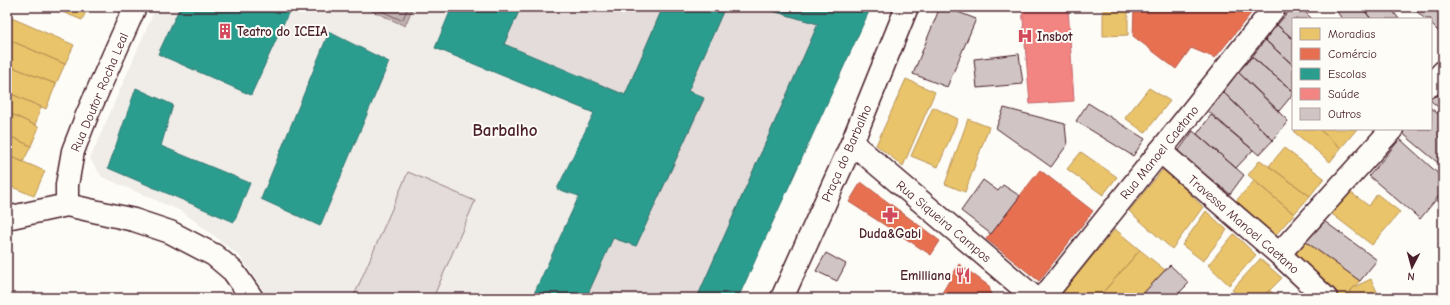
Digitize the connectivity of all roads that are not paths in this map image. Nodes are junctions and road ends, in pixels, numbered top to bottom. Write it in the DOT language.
graph roads {
  1 [pos="135,7"];
  2 [pos="907,7"];
  3 [pos="1275,7"];
  4 [pos="1443,72"];
  5 [pos="1432,85"];
  6 [pos="1391,130"];
  7 [pos="852,143"];
  8 [pos="1160,151"];
  9 [pos="67,205"];
  10 [pos="7,218"];
  11 [pos="1279,254"];
  12 [pos="252,298"];
  13 [pos="782,298"];
  14 [pos="1036,298"];
  15 [pos="1043,298"];
  16 [pos="1326,298"];
  1 -- 9 [label="street, Rua Doutor Rocha Leal"];
  2 -- 7 [label="street, Praça do Barbalho"];
  3 -- 8 [label="street, Rua Manoel Caetano"];
  4 -- 5 [label="street"];
  6 -- 11 [label="street"];
  7 -- 13 [label="street, Praça do Barbalho"];
  7 -- 14 [label="street, Rua Siqueira Campos"];
  8 -- 11 [label="street, Travessa Manoel Caetano"];
  8 -- 15 [label="street, Rua Manoel Caetano"];
  9 -- 10 [label="street"];
  9 -- 12 [label="street"];
  11 -- 16 [label="street, Travessa Manoel Caetano"];
}
